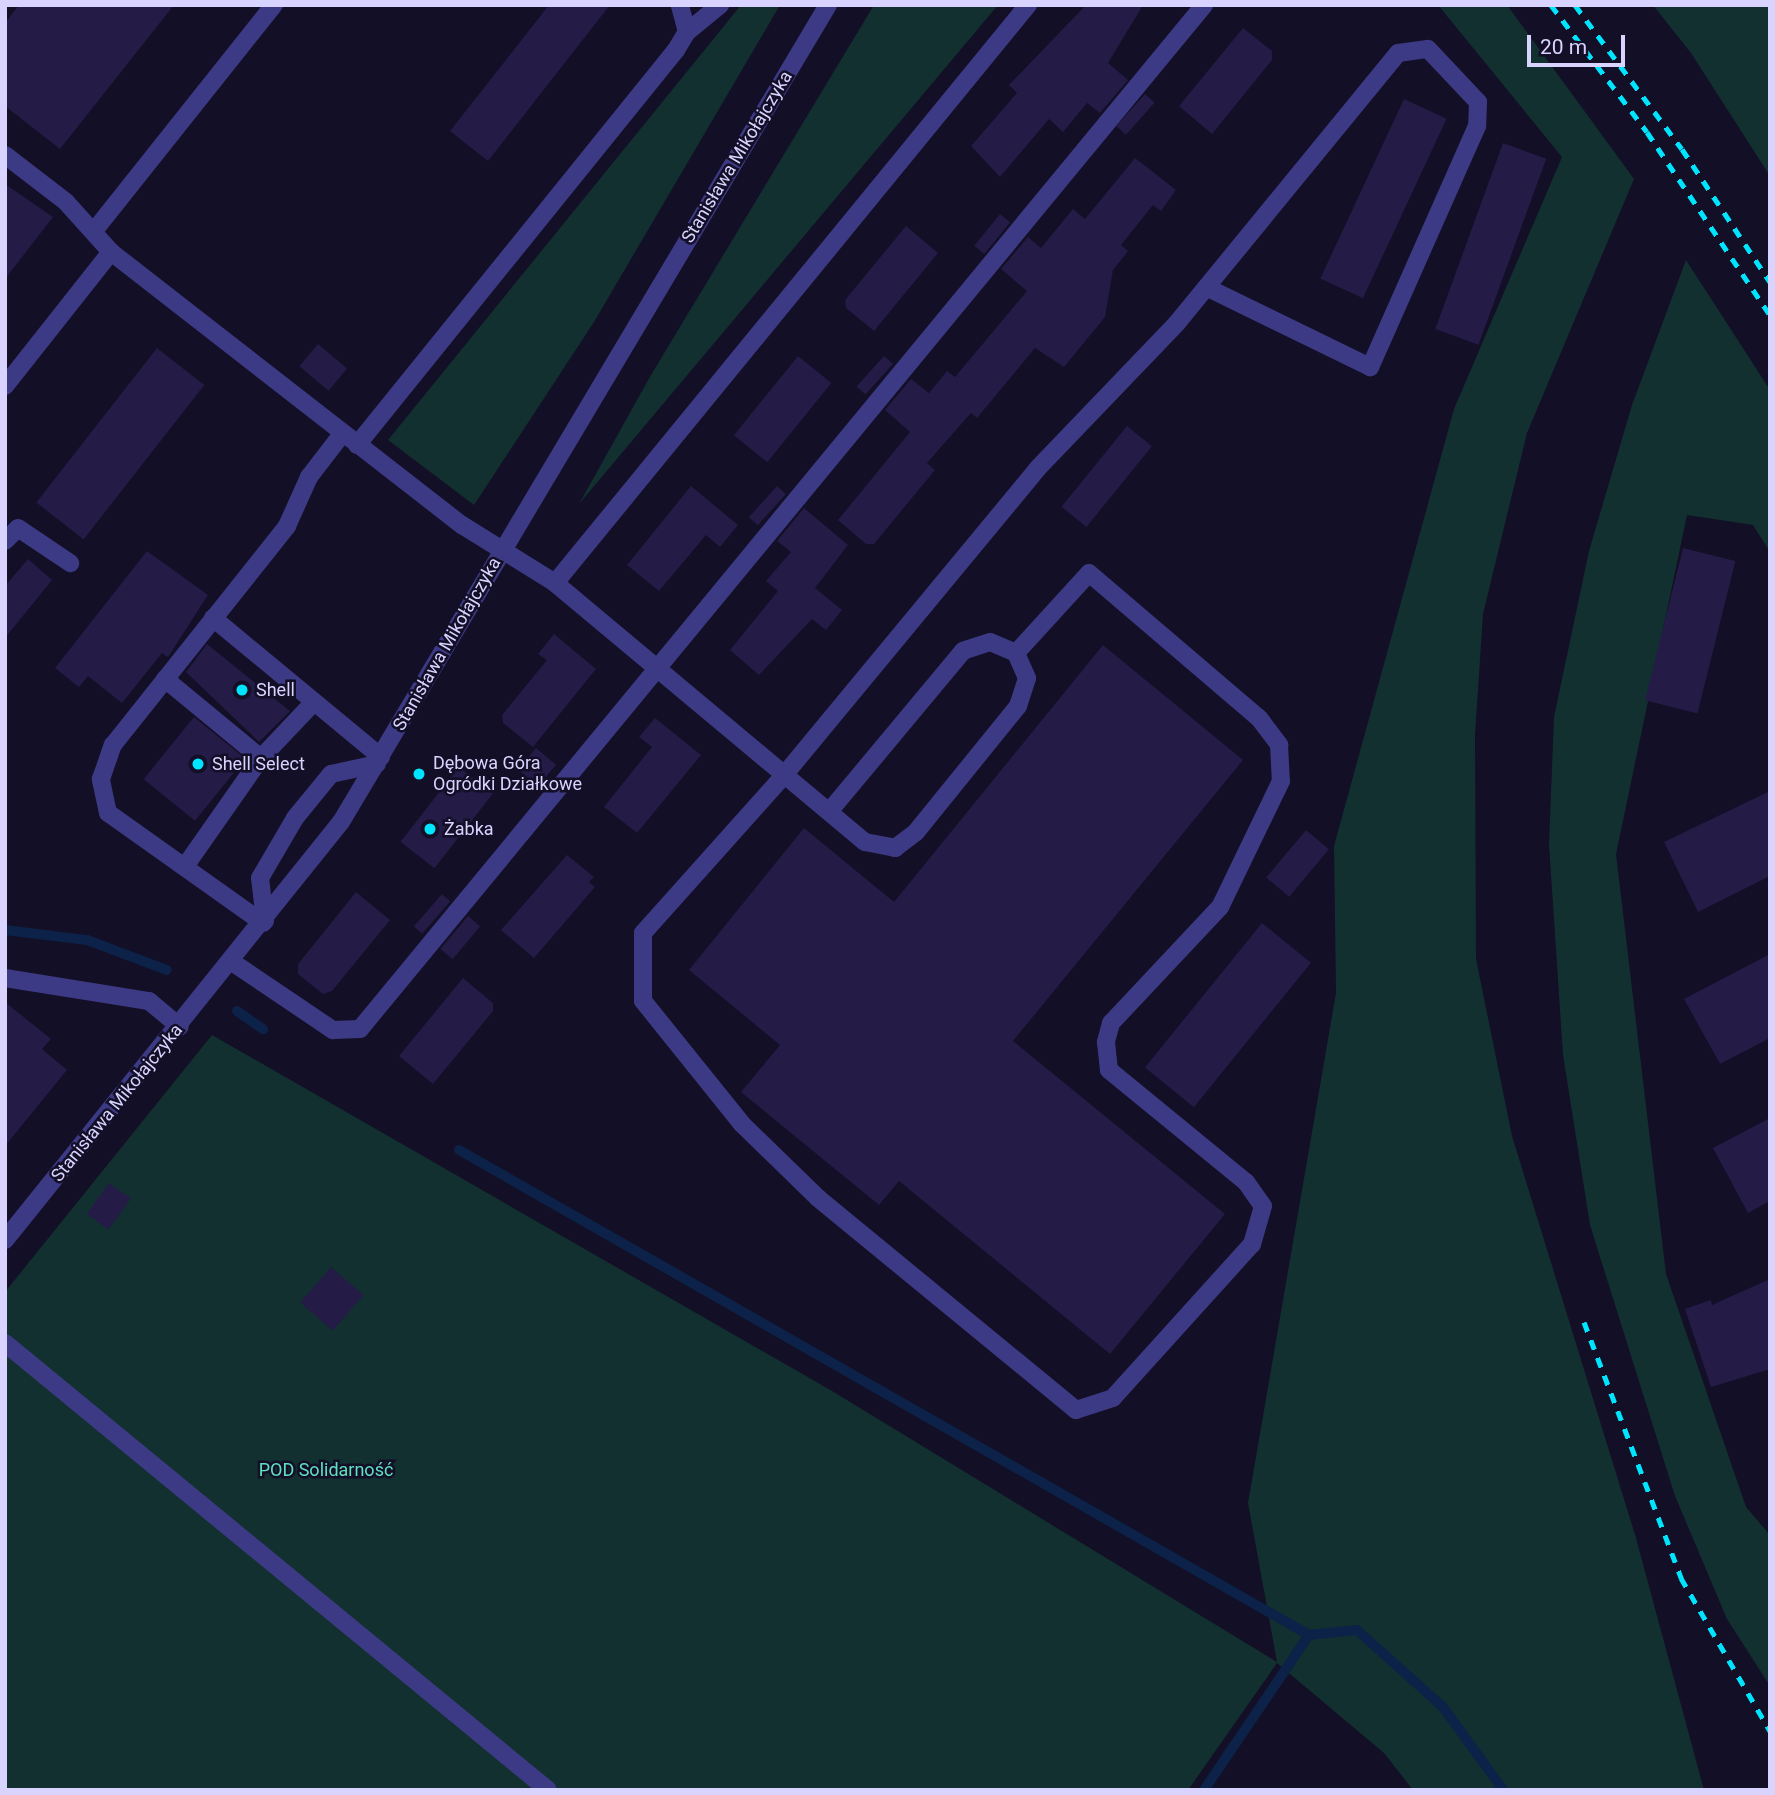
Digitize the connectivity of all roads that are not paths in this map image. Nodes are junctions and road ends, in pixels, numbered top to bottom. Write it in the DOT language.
graph roads {
  1 [pos="274,5"];
  2 [pos="680,5"];
  3 [pos="720,5"];
  4 [pos="828,5"];
  5 [pos="1028,5"];
  6 [pos="1204,5"];
  7 [pos="687,32"];
  8 [pos="5,155"];
  9 [pos="94,231"];
  10 [pos="111,253"];
  11 [pos="1206,287"];
  12 [pos="5,387"];
  13 [pos="342,434"];
  14 [pos="357,445"];
  15 [pos="5,541"];
  16 [pos="504,547"];
  17 [pos="70,563"];
  18 [pos="555,583"];
  19 [pos="213,618"];
  20 [pos="1016,653"];
  21 [pos="658,669"];
  22 [pos="165,679"];
  23 [pos="312,704"];
  24 [pos="261,758"];
  25 [pos="379,761"];
  26 [pos="785,774"];
  27 [pos="829,811"];
  28 [pos="186,865"];
  29 [pos="264,922"];
  30 [pos="232,962"];
  31 [pos="5,978"];
  32 [pos="180,1027"];
  33 [pos="5,1240"];
  34 [pos="5,1343"];
  35 [pos="548,1790"];
  1 -- 9 [label="street"];
  2 -- 7 [label="street"];
  3 -- 7 [label="street"];
  4 -- 16 [label="street, Stanisława Mikołajczyka"];
  5 -- 18 [label="street"];
  6 -- 21 [label="street"];
  7 -- 14 [label="street"];
  8 -- 9 [label="street"];
  9 -- 10 [label="street"];
  10 -- 12 [label="street"];
  10 -- 13 [label="street"];
  11 -- 11 [label="street"];
  11 -- 26 [label="street"];
  13 -- 14 [label="street"];
  13 -- 19 [label="street"];
  14 -- 16 [label="street"];
  15 -- 17 [label="street"];
  16 -- 18 [label="street"];
  16 -- 25 [label="street, Stanisława Mikołajczyka"];
  18 -- 21 [label="street"];
  19 -- 22 [label="street"];
  19 -- 23 [label="street"];
  20 -- 26 [label="street"];
  20 -- 27 [label="street"];
  20 -- 27 [label="street"];
  21 -- 26 [label="street"];
  21 -- 30 [label="street"];
  22 -- 24 [label="street"];
  22 -- 28 [label="street"];
  23 -- 24 [label="street"];
  23 -- 25 [label="street"];
  24 -- 28 [label="street"];
  25 -- 29 [label="street, Stanisława Mikołajczyka"];
  25 -- 29 [label="street"];
  26 -- 27 [label="street"];
  28 -- 29 [label="street"];
  29 -- 30 [label="street, Stanisława Mikołajczyka"];
  30 -- 32 [label="street, Stanisława Mikołajczyka"];
  31 -- 32 [label="street"];
  32 -- 33 [label="street, Stanisława Mikołajczyka"];
  34 -- 35 [label="street"];
}
